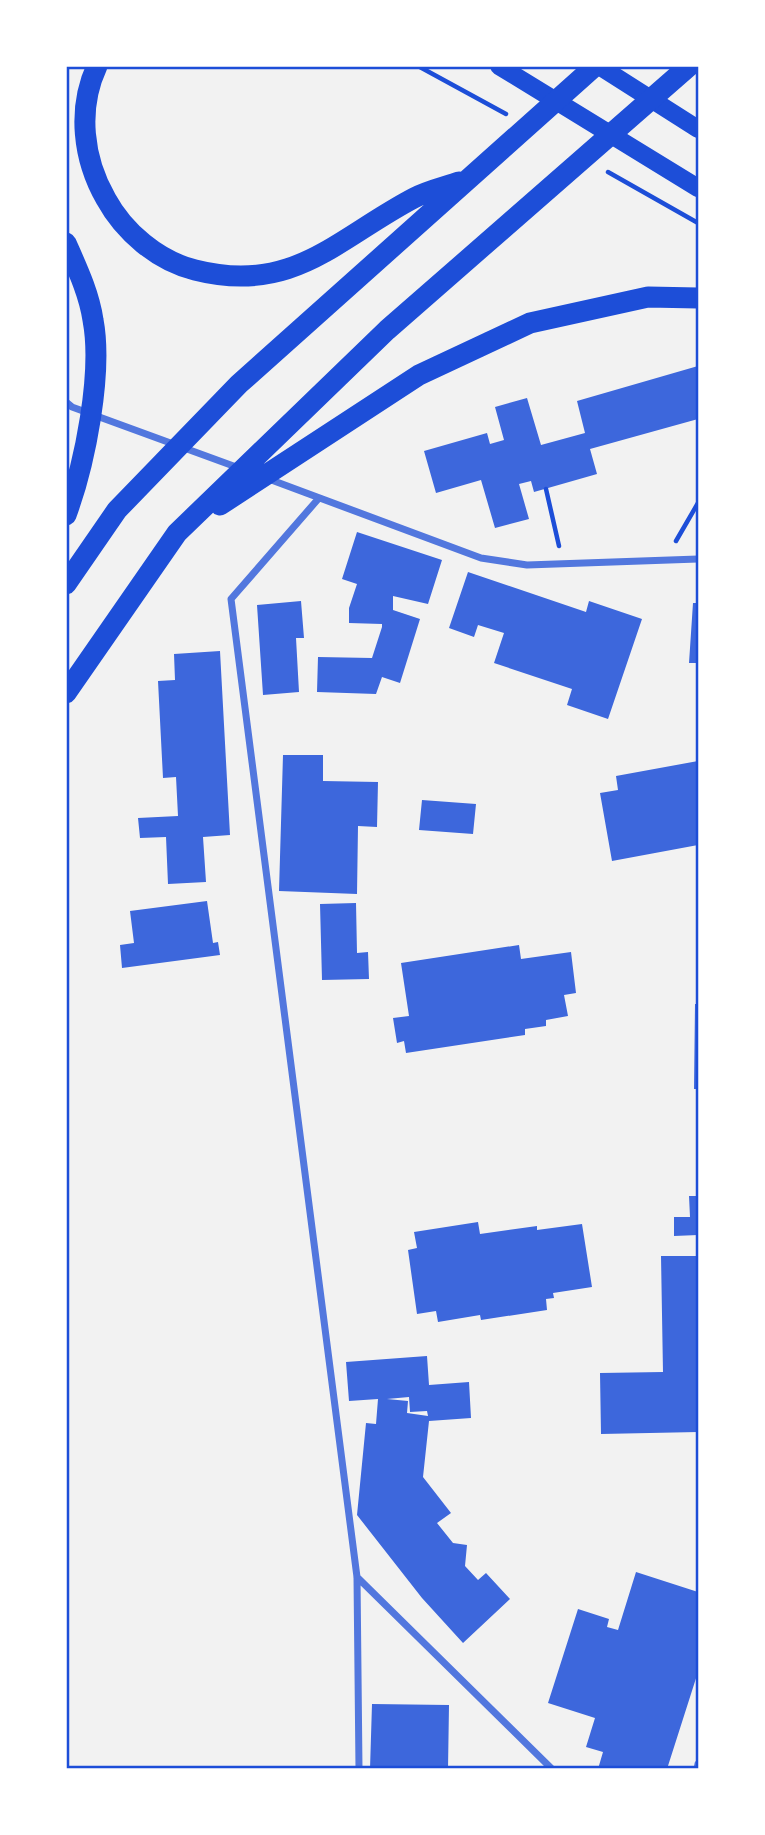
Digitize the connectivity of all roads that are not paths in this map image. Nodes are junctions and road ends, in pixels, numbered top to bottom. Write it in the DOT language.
graph roads {
  1 [pos="97,66"];
  2 [pos="597,66"];
  3 [pos="689,66"];
  4 [pos="504,70"];
  5 [pos="698,129"];
  6 [pos="468,179"];
  7 [pos="698,188"];
  8 [pos="66,243"];
  9 [pos="698,298"];
  10 [pos="69,404"];
  11 [pos="318,498"];
  12 [pos="66,515"];
  13 [pos="177,533"];
  14 [pos="698,559"];
  15 [pos="66,584"];
  16 [pos="66,694"];
  17 [pos="357,1577"];
  18 [pos="359,1769"];
  19 [pos="552,1769"];
  1 -- 6 [label="highway"];
  2 -- 5 [label="main road"];
  2 -- 6 [label="highway"];
  3 -- 13 [label="highway"];
  4 -- 7 [label="main road"];
  6 -- 15 [label="highway"];
  8 -- 12 [label="highway"];
  9 -- 13 [label="highway"];
  10 -- 11 [label="street"];
  11 -- 14 [label="street"];
  11 -- 17 [label="street"];
  13 -- 16 [label="highway"];
  17 -- 18 [label="street"];
  17 -- 19 [label="street"];
}
